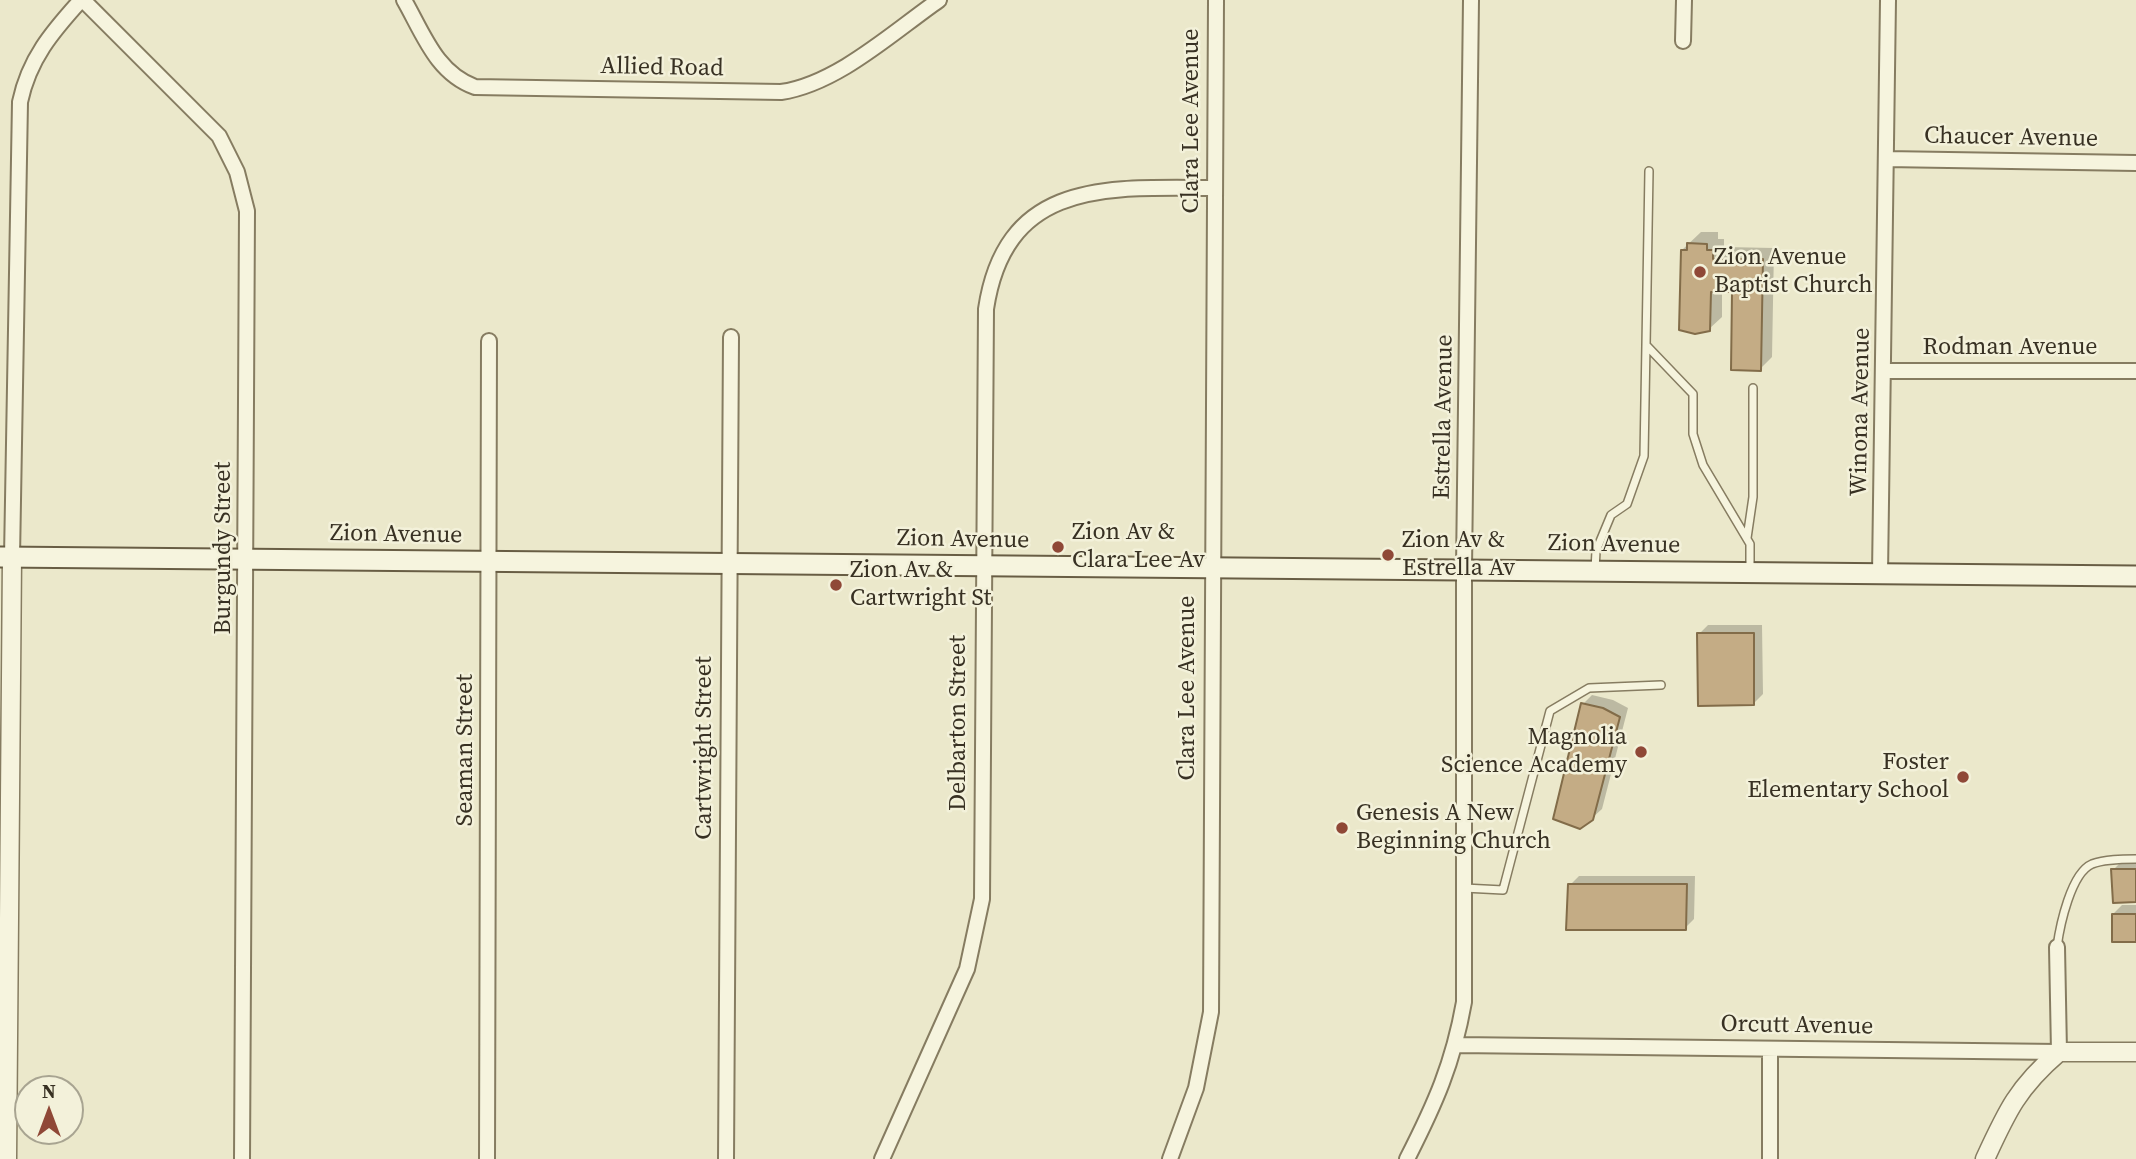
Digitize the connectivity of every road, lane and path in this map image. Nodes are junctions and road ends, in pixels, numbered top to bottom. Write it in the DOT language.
graph roads {
  1 [pos="82,0"];
  2 [pos="404,0"];
  3 [pos="939,0"];
  4 [pos="1216,0"];
  5 [pos="1471,0"];
  6 [pos="1684,0"];
  7 [pos="1888,0"];
  8 [pos="1684,41"];
  9 [pos="1886,159"];
  10 [pos="2136,163"];
  11 [pos="1648,171"];
  12 [pos="1215,188"];
  13 [pos="731,337"];
  14 [pos="489,341"];
  15 [pos="1646,345"];
  16 [pos="1884,370"];
  17 [pos="2136,371"];
  18 [pos="1754,388"];
  19 [pos="1747,538"];
  20 [pos="6,557"];
  21 [pos="247,558"];
  22 [pos="489,561"];
  23 [pos="729,561"];
  24 [pos="982,565"];
  25 [pos="1211,566"];
  26 [pos="1464,568"];
  27 [pos="1595,570"];
  28 [pos="1750,571"];
  29 [pos="1880,573"];
  30 [pos="2136,576"];
  31 [pos="1661,685"];
  32 [pos="2136,859"];
  33 [pos="1464,888"];
  34 [pos="2057,947"];
  35 [pos="1457,1045"];
  36 [pos="1770,1050"];
  37 [pos="2059,1052"];
  38 [pos="2136,1052"];
  39 [pos="7,1159"];
  40 [pos="242,1159"];
  41 [pos="487,1159"];
  42 [pos="726,1159"];
  43 [pos="882,1159"];
  44 [pos="1170,1159"];
  45 [pos="1407,1159"];
  46 [pos="1770,1159"];
  47 [pos="1985,1159"];
  1 -- 20 [label="street"];
  1 -- 21 [label="street, Burgundy Street"];
  2 -- 3 [label="street, Allied Road"];
  4 -- 12 [label="street, Clara Lee Avenue"];
  5 -- 26 [label="street, Estrella Avenue"];
  6 -- 8 [label="street"];
  7 -- 9 [label="street, Winona Avenue"];
  9 -- 10 [label="street, Chaucer Avenue"];
  9 -- 16 [label="street, Winona Avenue"];
  11 -- 15 [label="lane"];
  12 -- 24 [label="street, Delbarton Street"];
  12 -- 25 [label="street, Clara Lee Avenue"];
  13 -- 23 [label="street, Cartwright Street"];
  14 -- 22 [label="street, Seaman Street"];
  15 -- 19 [label="lane"];
  15 -- 27 [label="lane"];
  16 -- 17 [label="street, Rodman Avenue"];
  16 -- 29 [label="street, Winona Avenue"];
  18 -- 19 [label="lane"];
  19 -- 28 [label="lane"];
  20 -- 21 [label="main road, Zion Avenue"];
  20 -- 39 [label="street"];
  21 -- 22 [label="main road, Zion Avenue"];
  21 -- 40 [label="street, Burgundy Street"];
  22 -- 23 [label="main road, Zion Avenue"];
  22 -- 41 [label="street, Seaman Street"];
  23 -- 24 [label="main road, Zion Avenue"];
  23 -- 42 [label="street, Cartwright Street"];
  24 -- 25 [label="main road, Zion Avenue"];
  24 -- 43 [label="street, Delbarton Street"];
  25 -- 26 [label="main road, Zion Avenue"];
  25 -- 44 [label="street, Clara Lee Avenue"];
  26 -- 27 [label="main road, Zion Avenue"];
  26 -- 33 [label="street, Estrella Avenue"];
  27 -- 28 [label="main road, Zion Avenue"];
  28 -- 29 [label="main road, Zion Avenue"];
  29 -- 30 [label="main road, Zion Avenue"];
  31 -- 33 [label="lane"];
  32 -- 34 [label="lane"];
  33 -- 35 [label="street, Estrella Avenue"];
  34 -- 37 [label="street"];
  35 -- 36 [label="street, Orcutt Avenue"];
  35 -- 45 [label="street, Estrella Avenue"];
  36 -- 37 [label="street, Orcutt Avenue"];
  36 -- 46 [label="street"];
  37 -- 38 [label="street, Orcutt Avenue"];
  37 -- 47 [label="street"];
}
